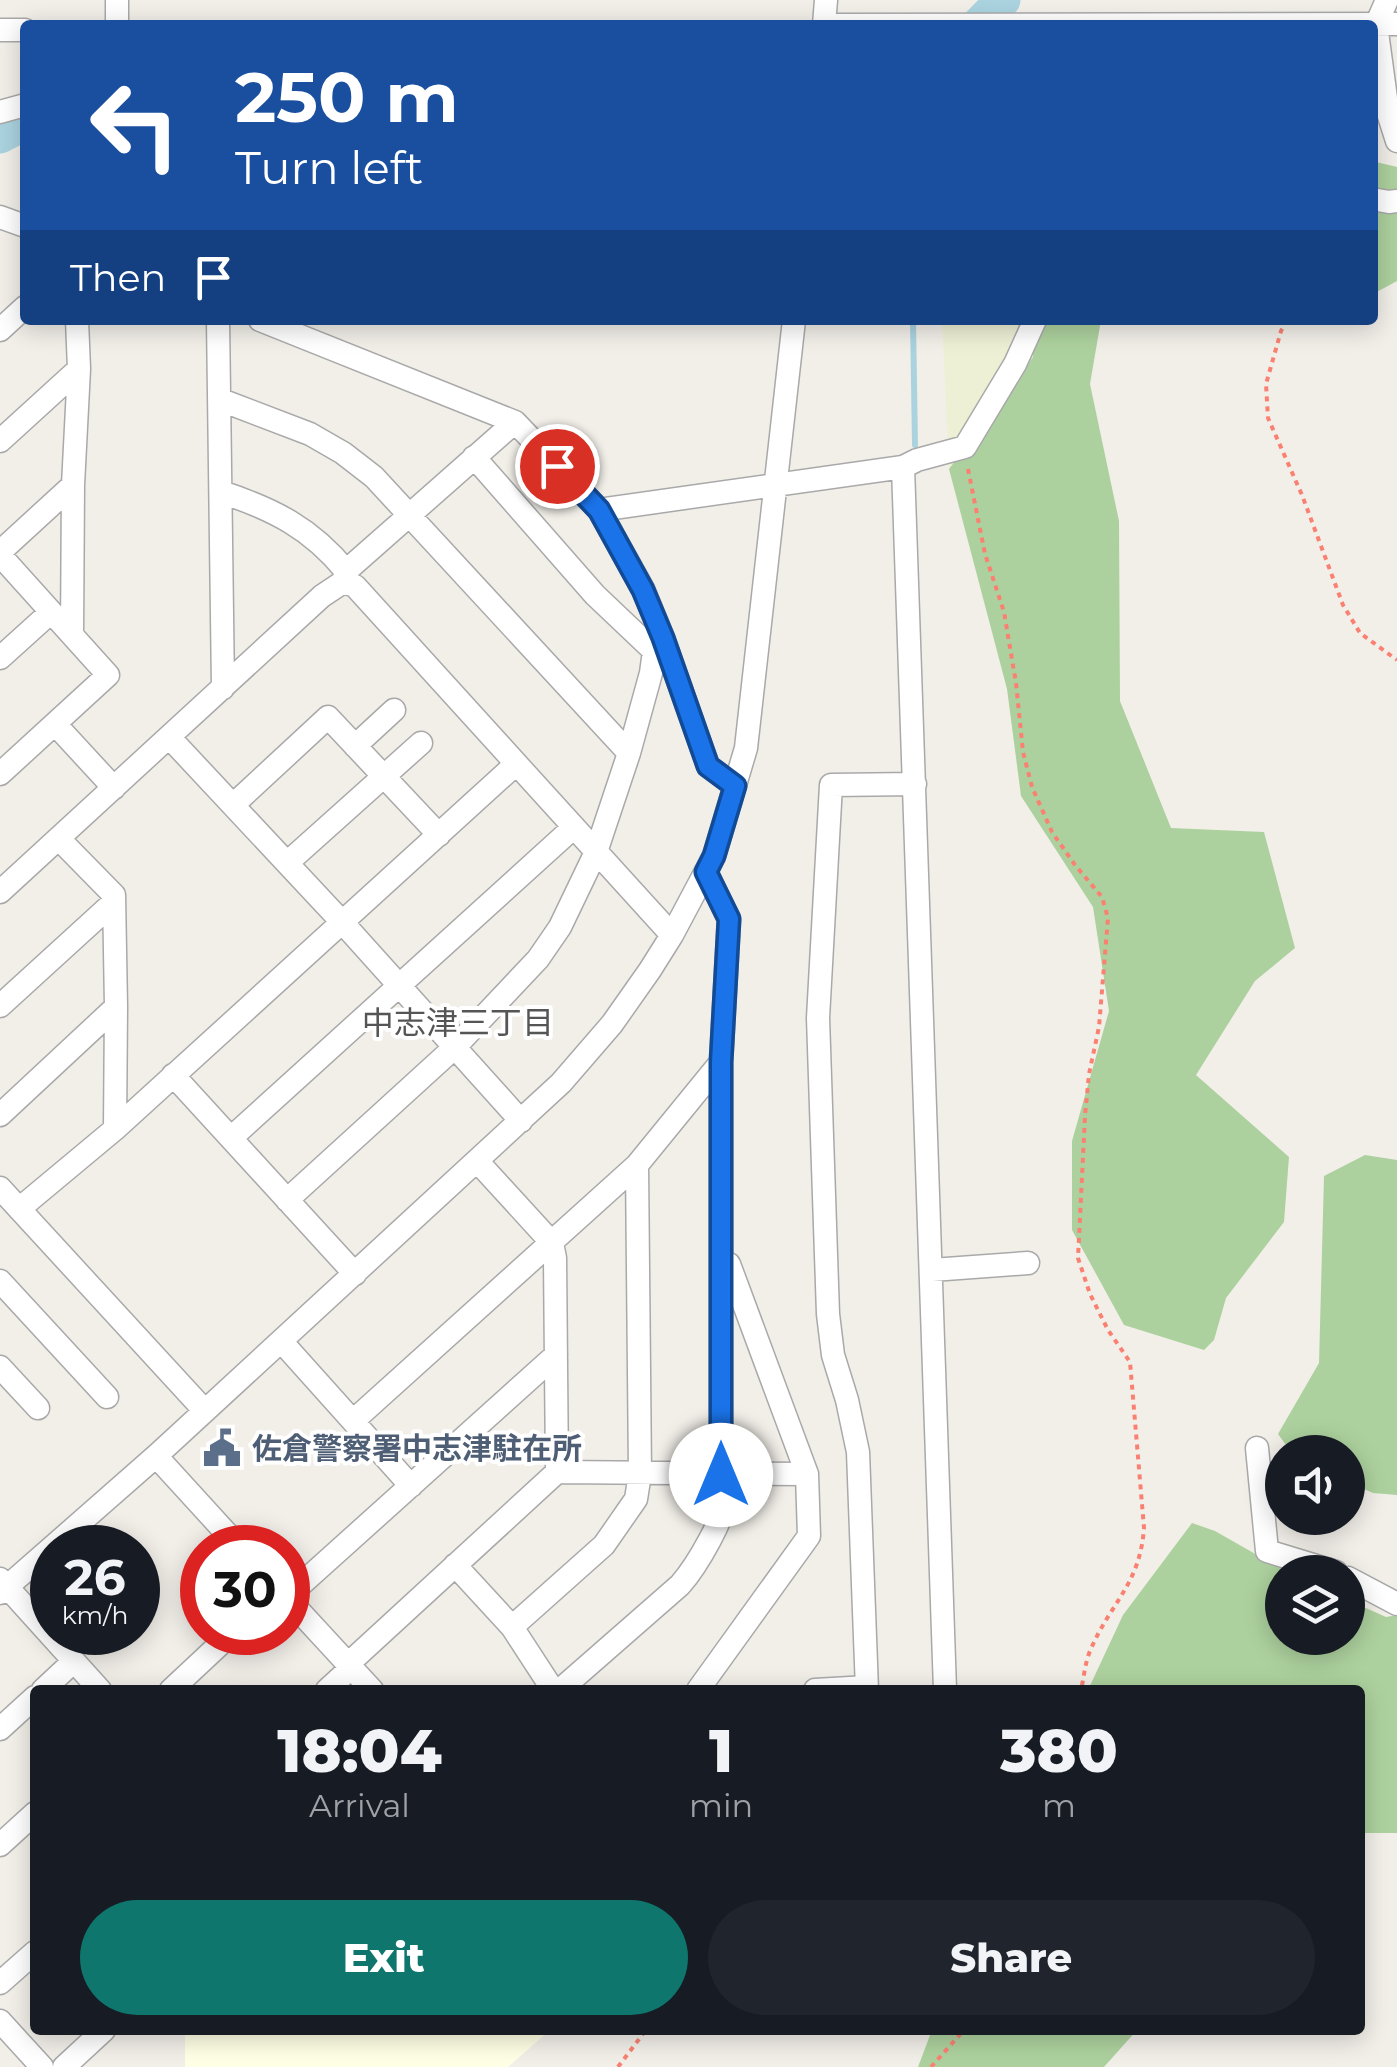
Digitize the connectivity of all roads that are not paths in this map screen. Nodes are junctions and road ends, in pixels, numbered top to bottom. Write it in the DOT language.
graph roads {
  1 [pos="1387,0"];
  2 [pos="1387,24"];
  3 [pos="1397,142"];
  4 [pos="20,312"];
  5 [pos="77,325"];
  6 [pos="218,325"];
  7 [pos="272,325"];
  8 [pos="793,325"];
  9 [pos="1033,325"];
  10 [pos="0,330"];
  11 [pos="79,369"];
  12 [pos="221,400"];
  13 [pos="515,422"];
  14 [pos="0,441"];
  15 [pos="474,457"];
  16 [pos="903,467"];
  17 [pos="72,484"];
  18 [pos="776,486"];
  19 [pos="221,492"];
  20 [pos="599,510"];
  21 [pos="410,515"];
  22 [pos="0,553"];
  23 [pos="345,576"];
  24 [pos="51,612"];
  25 [pos="72,636"];
  26 [pos="658,644"];
  27 [pos="0,658"];
  28 [pos="223,688"];
  29 [pos="394,710"];
  30 [pos="55,724"];
  31 [pos="169,737"];
  32 [pos="420,744"];
  33 [pos="355,746"];
  34 [pos="629,752"];
  35 [pos="516,764"];
  36 [pos="0,774"];
  37 [pos="384,778"];
  38 [pos="914,784"];
  39 [pos="735,786"];
  40 [pos="114,788"];
  41 [pos="232,805"];
  42 [pos="574,827"];
  43 [pos="439,835"];
  44 [pos="59,839"];
  45 [pos="596,852"];
  46 [pos="288,863"];
  47 [pos="706,872"];
  48 [pos="0,892"];
  49 [pos="114,902"];
  50 [pos="342,922"];
  51 [pos="672,935"];
  52 [pos="400,985"];
  53 [pos="0,1006"];
  54 [pos="116,1007"];
  55 [pos="455,1048"];
  56 [pos="721,1062"];
  57 [pos="173,1075"];
  58 [pos="0,1115"];
  59 [pos="522,1121"];
  60 [pos="115,1129"];
  61 [pos="231,1138"];
  62 [pos="478,1162"];
  63 [pos="637,1166"];
  64 [pos="0,1188"];
  65 [pos="287,1200"];
  66 [pos="18,1209"];
  67 [pos="552,1243"];
  68 [pos="723,1248"];
  69 [pos="1028,1263"];
  70 [pos="932,1270"];
  71 [pos="355,1274"];
  72 [pos="0,1281"];
  73 [pos="281,1341"];
  74 [pos="556,1355"];
  75 [pos="0,1367"];
  76 [pos="106,1397"];
  77 [pos="38,1408"];
  78 [pos="205,1411"];
  79 [pos="352,1421"];
  80 [pos="1258,1448"];
  81 [pos="156,1456"];
  82 [pos="557,1472"];
  83 [pos="640,1474"];
  84 [pos="807,1474"];
  85 [pos="721,1475"];
  86 [pos="411,1486"];
  87 [pos="219,1525"];
  88 [pos="1280,1555"];
  89 [pos="455,1565"];
  90 [pos="310,1578"];
  91 [pos="2,1586"];
  92 [pos="1365,1587"];
  93 [pos="1397,1604"];
  94 [pos="310,1622"];
  95 [pos="512,1627"];
  96 [pos="209,1655"];
  97 [pos="74,1661"];
  98 [pos="350,1666"];
  99 [pos="48,1685"];
  100 [pos="96,1685"];
  101 [pos="176,1685"];
  102 [pos="332,1685"];
  103 [pos="367,1685"];
  104 [pos="553,1685"];
  105 [pos="562,1685"];
  106 [pos="702,1685"];
  107 [pos="867,1685"];
  108 [pos="944,1685"];
  109 [pos="30,1702"];
  110 [pos="0,1730"];
  111 [pos="30,1818"];
  112 [pos="0,1845"];
  113 [pos="30,1956"];
  114 [pos="0,1983"];
  115 [pos="0,2021"];
  116 [pos="99,2035"];
  117 [pos="42,2067"];
  118 [pos="64,2067"];
  1 -- 2 [label="street"];
  2 -- 3 [label="street"];
  4 -- 10 [label="street"];
  5 -- 11 [label="street"];
  6 -- 12 [label="street"];
  7 -- 13 [label="street"];
  8 -- 18 [label="street"];
  9 -- 16 [label="street"];
  11 -- 14 [label="street"];
  11 -- 17 [label="street"];
  12 -- 19 [label="street"];
  12 -- 21 [label="street"];
  13 -- 15 [label="street"];
  13 -- 20 [label="street"];
  15 -- 21 [label="street"];
  15 -- 26 [label="street"];
  16 -- 18 [label="street"];
  16 -- 38 [label="street"];
  17 -- 22 [label="street"];
  17 -- 25 [label="street"];
  18 -- 20 [label="street"];
  18 -- 39 [label="street"];
  19 -- 23 [label="street"];
  19 -- 28 [label="street"];
  20 -- 26 [label="street"];
  21 -- 23 [label="street"];
  21 -- 34 [label="street"];
  22 -- 24 [label="street"];
  23 -- 28 [label="street"];
  23 -- 35 [label="street"];
  24 -- 25 [label="street"];
  24 -- 27 [label="street"];
  25 -- 30 [label="street"];
  26 -- 34 [label="street"];
  26 -- 39 [label="street"];
  28 -- 31 [label="street"];
  29 -- 33 [label="street"];
  30 -- 36 [label="street"];
  30 -- 40 [label="street"];
  31 -- 40 [label="street"];
  31 -- 41 [label="street"];
  32 -- 37 [label="street"];
  33 -- 37 [label="street"];
  33 -- 41 [label="street"];
  34 -- 45 [label="street"];
  35 -- 42 [label="street"];
  35 -- 43 [label="street"];
  37 -- 43 [label="street"];
  37 -- 46 [label="street"];
  38 -- 70 [label="street"];
  38 -- 107 [label="street"];
  39 -- 47 [label="street"];
  40 -- 44 [label="street"];
  41 -- 46 [label="street"];
  42 -- 45 [label="street"];
  42 -- 52 [label="street"];
  43 -- 50 [label="street"];
  44 -- 48 [label="street"];
  44 -- 49 [label="street"];
  45 -- 51 [label="street"];
  45 -- 55 [label="street"];
  46 -- 50 [label="street"];
  47 -- 51 [label="street"];
  47 -- 56 [label="street"];
  49 -- 53 [label="street"];
  49 -- 54 [label="street"];
  50 -- 52 [label="street"];
  50 -- 57 [label="street"];
  51 -- 59 [label="street"];
  52 -- 55 [label="street"];
  52 -- 61 [label="street"];
  54 -- 58 [label="street"];
  54 -- 60 [label="street"];
  55 -- 59 [label="street"];
  55 -- 65 [label="street"];
  56 -- 63 [label="street"];
  56 -- 68 [label="street"];
  57 -- 60 [label="street"];
  57 -- 61 [label="street"];
  59 -- 62 [label="street"];
  60 -- 66 [label="street"];
  61 -- 65 [label="street"];
  62 -- 67 [label="street"];
  62 -- 71 [label="street"];
  63 -- 67 [label="street"];
  63 -- 83 [label="street"];
  64 -- 66 [label="street"];
  65 -- 71 [label="street"];
  66 -- 78 [label="street"];
  67 -- 74 [label="street"];
  67 -- 79 [label="street"];
  68 -- 84 [label="street"];
  68 -- 85 [label="street"];
  69 -- 70 [label="street"];
  70 -- 108 [label="street"];
  71 -- 73 [label="street"];
  72 -- 76 [label="street"];
  73 -- 78 [label="street"];
  73 -- 79 [label="street"];
  74 -- 82 [label="street"];
  74 -- 86 [label="street"];
  75 -- 77 [label="street"];
  78 -- 81 [label="street"];
  79 -- 86 [label="street"];
  80 -- 88 [label="street"];
  81 -- 87 [label="street"];
  81 -- 91 [label="street"];
  82 -- 83 [label="street"];
  82 -- 89 [label="street"];
  83 -- 85 [label="street"];
  83 -- 95 [label="street"];
  84 -- 85 [label="street"];
  84 -- 106 [label="street"];
  85 -- 105 [label="street"];
  86 -- 90 [label="street"];
  89 -- 95 [label="street"];
  89 -- 98 [label="street"];
  91 -- 97 [label="street"];
  92 -- 93 [label="street"];
  94 -- 98 [label="street"];
  95 -- 104 [label="street"];
  96 -- 101 [label="street"];
  97 -- 99 [label="street"];
  97 -- 100 [label="street"];
  98 -- 102 [label="street"];
  98 -- 103 [label="street"];
  109 -- 110 [label="street"];
  111 -- 112 [label="street"];
  113 -- 114 [label="street"];
  115 -- 117 [label="street"];
  116 -- 118 [label="street"];
}
